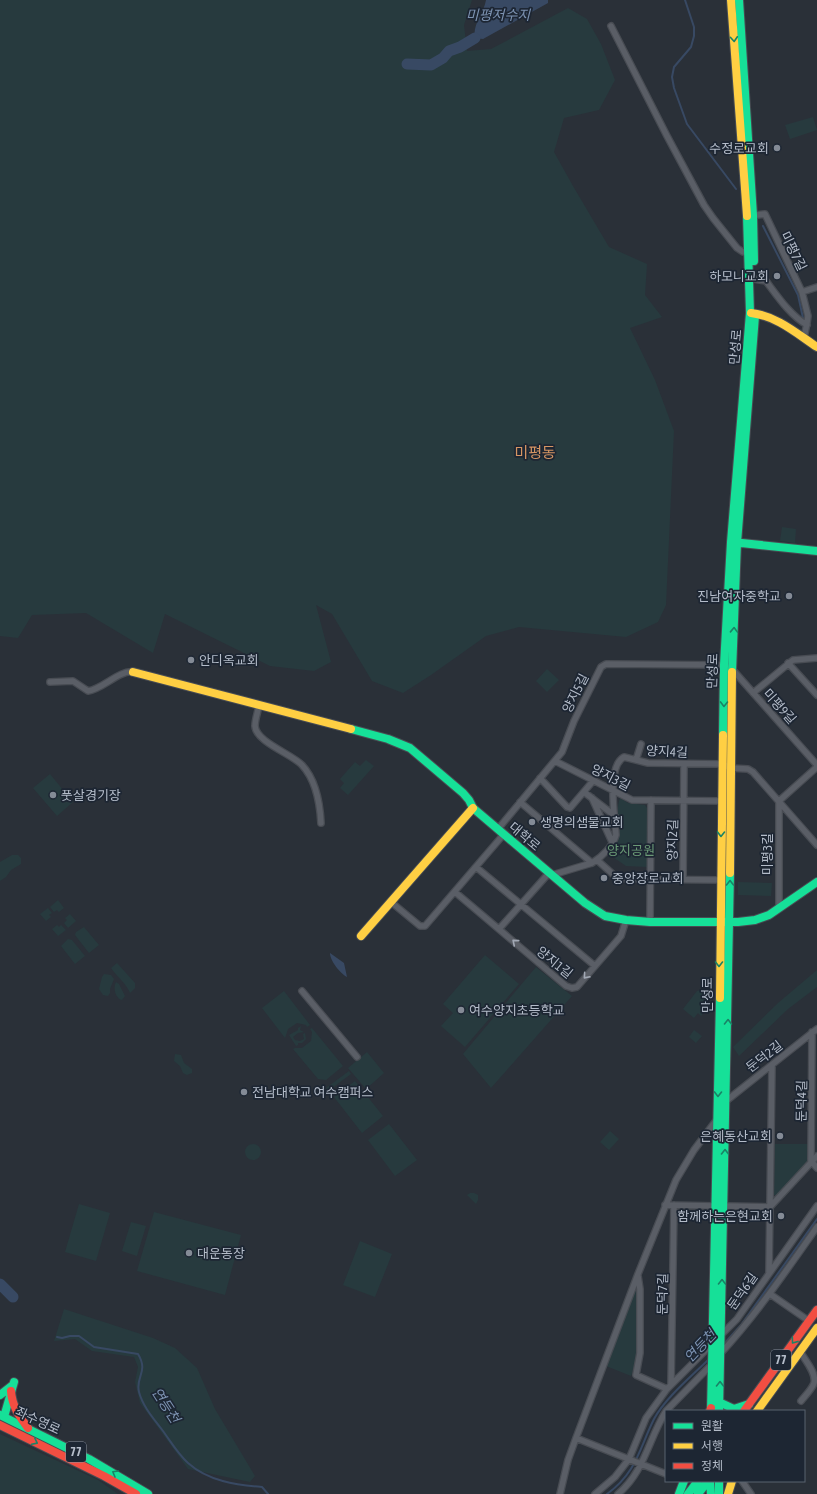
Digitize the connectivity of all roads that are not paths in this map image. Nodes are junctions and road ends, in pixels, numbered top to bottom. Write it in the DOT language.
graph roads {
  1 [pos="732,0"];
  2 [pos="739,0"];
  3 [pos="611,26"];
  4 [pos="750,216"];
  5 [pos="750,252"];
  6 [pos="754,279"];
  7 [pos="817,287"];
  8 [pos="802,292"];
  9 [pos="753,313"];
  10 [pos="807,325"];
  11 [pos="804,338"];
  12 [pos="817,347"];
  13 [pos="734,542"];
  14 [pos="817,551"];
  15 [pos="817,658"];
  16 [pos="788,663"];
  17 [pos="724,665"];
  18 [pos="732,669"];
  19 [pos="133,672"];
  20 [pos="50,682"];
  21 [pos="754,693"];
  22 [pos="817,695"];
  23 [pos="259,705"];
  24 [pos="640,744"];
  25 [pos="636,760"];
  26 [pos="555,761"];
  27 [pos="684,764"];
  28 [pos="726,766"];
  29 [pos="817,766"];
  30 [pos="540,778"];
  31 [pos="593,781"];
  32 [pos="614,791"];
  33 [pos="584,792"];
  34 [pos="592,798"];
  35 [pos="651,800"];
  36 [pos="684,801"];
  37 [pos="722,801"];
  38 [pos="778,801"];
  39 [pos="520,802"];
  40 [pos="473,808"];
  41 [pos="615,816"];
  42 [pos="321,823"];
  43 [pos="501,831"];
  44 [pos="613,844"];
  45 [pos="817,845"];
  46 [pos="595,861"];
  47 [pos="476,867"];
  48 [pos="551,874"];
  49 [pos="651,880"];
  50 [pos="683,880"];
  51 [pos="721,880"];
  52 [pos="817,882"];
  53 [pos="455,892"];
  54 [pos="391,902"];
  55 [pos="521,904"];
  56 [pos="779,907"];
  57 [pos="626,920"];
  58 [pos="650,922"];
  59 [pos="720,922"];
  60 [pos="730,922"];
  61 [pos="499,929"];
  62 [pos="361,936"];
  63 [pos="595,966"];
  64 [pos="302,991"];
  65 [pos="815,1031"];
  66 [pos="357,1057"];
  67 [pos="772,1065"];
  68 [pos="817,1092"];
  69 [pos="812,1097"];
  70 [pos="726,1101"];
  71 [pos="718,1117"];
  72 [pos="817,1156"];
  73 [pos="811,1162"];
  74 [pos="817,1168"];
  75 [pos="665,1205"];
  76 [pos="674,1205"];
  77 [pos="720,1206"];
  78 [pos="817,1206"];
  79 [pos="770,1207"];
  80 [pos="817,1228"];
  81 [pos="769,1272"];
  82 [pos="638,1274"];
  83 [pos="770,1294"];
  84 [pos="817,1310"];
  85 [pos="809,1321"];
  86 [pos="817,1328"];
  87 [pos="721,1335"];
  88 [pos="713,1343"];
  89 [pos="800,1351"];
  90 [pos="720,1353"];
  91 [pos="713,1363"];
  92 [pos="13,1386"];
  93 [pos="669,1386"];
  94 [pos="0,1395"];
  95 [pos="768,1395"];
  96 [pos="801,1401"];
  97 [pos="719,1402"];
  98 [pos="747,1408"];
  99 [pos="667,1410"];
  100 [pos="713,1410"];
  101 [pos="757,1410"];
  102 [pos="761,1410"];
  103 [pos="665,1413"];
  104 [pos="1,1421"];
  105 [pos="28,1428"];
  106 [pos="576,1438"];
  107 [pos="629,1459"];
  108 [pos="642,1464"];
  109 [pos="665,1474"];
  110 [pos="684,1482"];
  111 [pos="697,1482"];
  112 [pos="708,1482"];
  113 [pos="709,1482"];
  114 [pos="719,1482"];
  115 [pos="732,1482"];
  116 [pos="743,1482"];
  117 [pos="136,1494"];
  118 [pos="148,1494"];
  119 [pos="560,1494"];
  120 [pos="595,1494"];
  121 [pos="618,1494"];
  122 [pos="679,1494"];
  123 [pos="688,1494"];
  124 [pos="698,1494"];
  125 [pos="711,1494"];
  126 [pos="719,1494"];
  127 [pos="728,1494"];
  128 [pos="751,1494"];
  1 -- 4 [label="street, 만성로, one-way"];
  2 -- 4 [label="street, 만성로"];
  3 -- 5 [label="street"];
  4 -- 5 [label="street, 만성로"];
  4 -- 8 [label="street, 미평7길"];
  5 -- 6 [label="street, 만성로"];
  5 -- 9 [label="street, 만성로"];
  6 -- 9 [label="street, 만성로"];
  6 -- 10 [label="street"];
  7 -- 8 [label="street"];
  8 -- 10 [label="street, 미평7길"];
  9 -- 11 [label="street"];
  9 -- 13 [label="street, 만성로"];
  10 -- 11 [label="street, 미평7길"];
  11 -- 12 [label="street"];
  13 -- 14 [label="street"];
  13 -- 17 [label="street, 만성로"];
  18 -- 13 [label="street, 만성로, one-way"];
  15 -- 16 [label="street"];
  16 -- 21 [label="street"];
  16 -- 22 [label="street"];
  17 -- 18 [label="street, 미평9길"];
  17 -- 26 [label="street, 양지5길"];
  17 -- 28 [label="street, 만성로, one-way"];
  18 -- 21 [label="street, 미평9길"];
  18 -- 28 [label="street, 만성로"];
  19 -- 20 [label="street"];
  19 -- 23 [label="street, 대학로"];
  21 -- 29 [label="street, 미평9길"];
  23 -- 40 [label="street, 대학로"];
  23 -- 42 [label="street"];
  24 -- 25 [label="street"];
  25 -- 27 [label="street, 양지4길"];
  25 -- 32 [label="street, 양지4길"];
  26 -- 30 [label="street, 양지5길"];
  26 -- 31 [label="street, 양지3길"];
  27 -- 28 [label="street, 양지4길"];
  27 -- 36 [label="street"];
  28 -- 37 [label="street, 만성로"];
  28 -- 38 [label="street"];
  60 -- 28 [label="street, 만성로, one-way"];
  29 -- 38 [label="street"];
  30 -- 33 [label="street"];
  30 -- 39 [label="street, 양지5길"];
  31 -- 32 [label="street, 양지3길"];
  31 -- 33 [label="street"];
  32 -- 35 [label="street, 양지3길"];
  32 -- 41 [label="street"];
  33 -- 34 [label="street"];
  34 -- 41 [label="street"];
  34 -- 44 [label="street"];
  35 -- 36 [label="street, 양지3길"];
  35 -- 49 [label="street, 양지2길"];
  36 -- 37 [label="street, 양지3길"];
  36 -- 50 [label="street, 양지2길"];
  37 -- 51 [label="street, 만성로, one-way"];
  38 -- 45 [label="street"];
  38 -- 56 [label="street, 미평3길"];
  39 -- 43 [label="street, 양지5길"];
  39 -- 46 [label="street, 양지2길"];
  40 -- 43 [label="street, 대학로"];
  40 -- 54 [label="street"];
  41 -- 44 [label="street"];
  43 -- 47 [label="street"];
  43 -- 48 [label="street, 대학로"];
  44 -- 46 [label="street"];
  46 -- 48 [label="street"];
  46 -- 49 [label="street, 양지2길"];
  47 -- 53 [label="street"];
  47 -- 55 [label="street, 양지1길"];
  48 -- 55 [label="street"];
  48 -- 57 [label="street, 대학로"];
  49 -- 50 [label="street, 양지2길"];
  49 -- 58 [label="street, 양지2길"];
  50 -- 51 [label="street, 양지2길"];
  51 -- 59 [label="street, 만성로"];
  52 -- 56 [label="street"];
  53 -- 54 [label="street"];
  53 -- 61 [label="street, 양지1길"];
  54 -- 62 [label="street"];
  55 -- 61 [label="street"];
  55 -- 63 [label="street, 양지1길"];
  56 -- 60 [label="street"];
  57 -- 58 [label="street, 대학로"];
  57 -- 63 [label="street, 양지1길"];
  58 -- 59 [label="street, 대학로"];
  59 -- 60 [label="street"];
  59 -- 71 [label="street, 만성로, one-way"];
  70 -- 60 [label="street, 만성로, one-way"];
  63 -- 61 [label="street, 양지1길, one-way"];
  64 -- 66 [label="street"];
  65 -- 67 [label="street, 둔덕2길"];
  65 -- 69 [label="street, 둔덕4길"];
  67 -- 70 [label="street, 둔덕2길"];
  67 -- 79 [label="street, 둔덕6길"];
  68 -- 69 [label="street"];
  69 -- 73 [label="street, 둔덕4길"];
  77 -- 70 [label="street, 만성로, one-way"];
  71 -- 75 [label="street, 둔덕7길"];
  71 -- 77 [label="street, 만성로"];
  72 -- 73 [label="street"];
  73 -- 74 [label="street"];
  73 -- 79 [label="street"];
  75 -- 76 [label="street"];
  75 -- 82 [label="street, 둔덕7길"];
  76 -- 77 [label="street"];
  76 -- 93 [label="street, 둔덕7길"];
  77 -- 79 [label="street"];
  87 -- 77 [label="street, 만성로, one-way"];
  77 -- 88 [label="street, 만성로"];
  78 -- 81 [label="street"];
  79 -- 81 [label="street, 둔덕6길"];
  80 -- 83 [label="street"];
  81 -- 87 [label="street, 둔덕6길"];
  82 -- 93 [label="street, 둔덕7길"];
  82 -- 106 [label="street, 둔덕7길"];
  83 -- 85 [label="street"];
  83 -- 90 [label="street"];
  84 -- 85 [label="street, 77"];
  85 -- 98 [label="street, 77, one-way"];
  86 -- 89 [label="street, 77"];
  87 -- 88 [label="street"];
  87 -- 90 [label="street, 만성로"];
  88 -- 91 [label="street, 만성로"];
  88 -- 93 [label="street"];
  89 -- 95 [label="street, 77"];
  89 -- 96 [label="street"];
  90 -- 91 [label="street"];
  97 -- 90 [label="street, one-way"];
  91 -- 99 [label="street"];
  91 -- 100 [label="street"];
  92 -- 94 [label="street"];
  92 -- 104 [label="street"];
  92 -- 105 [label="street"];
  93 -- 107 [label="street"];
  95 -- 101 [label="street, 77"];
  95 -- 102 [label="street"];
  97 -- 98 [label="street"];
  97 -- 100 [label="street"];
  103 -- 108 [label="street"];
  104 -- 105 [label="street, 좌수영로 / 77"];
  104 -- 117 [label="street, 좌수영로 / 77, one-way"];
  118 -- 105 [label="street, 좌수영로 / 77, one-way"];
  106 -- 107 [label="street"];
  106 -- 119 [label="street, 둔덕7길"];
  107 -- 108 [label="street"];
  107 -- 120 [label="street"];
  108 -- 109 [label="street"];
  108 -- 121 [label="street"];
  110 -- 122 [label="street"];
  111 -- 123 [label="street"];
  112 -- 124 [label="street"];
  113 -- 125 [label="street"];
  114 -- 126 [label="street"];
  115 -- 127 [label="street"];
  116 -- 128 [label="street"];
}
